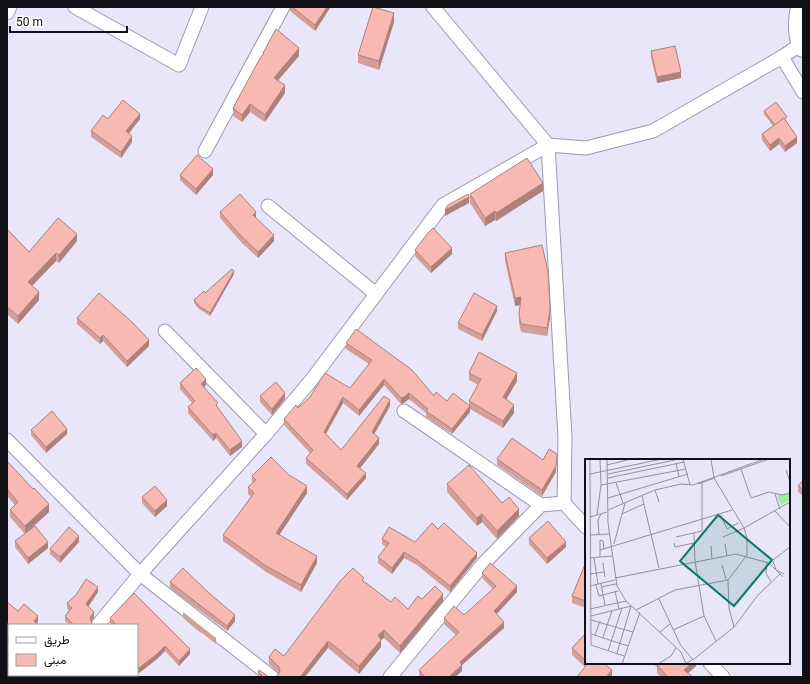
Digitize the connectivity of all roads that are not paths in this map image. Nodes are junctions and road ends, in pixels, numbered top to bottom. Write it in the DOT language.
graph roads {
  1 [pos="10,7"];
  2 [pos="75,7"];
  3 [pos="202,7"];
  4 [pos="283,7"];
  5 [pos="434,7"];
  6 [pos="800,7"];
  7 [pos="7,13"];
  8 [pos="802,44"];
  9 [pos="782,57"];
  10 [pos="803,92"];
  11 [pos="548,145"];
  12 [pos="205,151"];
  13 [pos="268,206"];
  14 [pos="376,294"];
  15 [pos="165,331"];
  16 [pos="404,411"];
  17 [pos="266,434"];
  18 [pos="7,440"];
  19 [pos="564,503"];
  20 [pos="541,504"];
  21 [pos="585,526"];
  22 [pos="140,574"];
  23 [pos="99,624"];
  24 [pos="711,664"];
  25 [pos="272,677"];
  26 [pos="390,677"];
  27 [pos="723,677"];
  1 -- 7 [label="street"];
  2 -- 3 [label="street"];
  4 -- 12 [label="street"];
  5 -- 11 [label="street"];
  6 -- 8 [label="main road"];
  8 -- 9 [label="street"];
  9 -- 10 [label="street"];
  9 -- 11 [label="street"];
  11 -- 14 [label="street"];
  11 -- 19 [label="street"];
  13 -- 14 [label="street"];
  14 -- 17 [label="street"];
  15 -- 17 [label="street"];
  16 -- 20 [label="street"];
  17 -- 22 [label="street"];
  18 -- 22 [label="street"];
  19 -- 20 [label="street"];
  19 -- 21 [label="street"];
  20 -- 26 [label="street"];
  22 -- 23 [label="street"];
  22 -- 25 [label="street"];
  24 -- 27 [label="street"];
}
